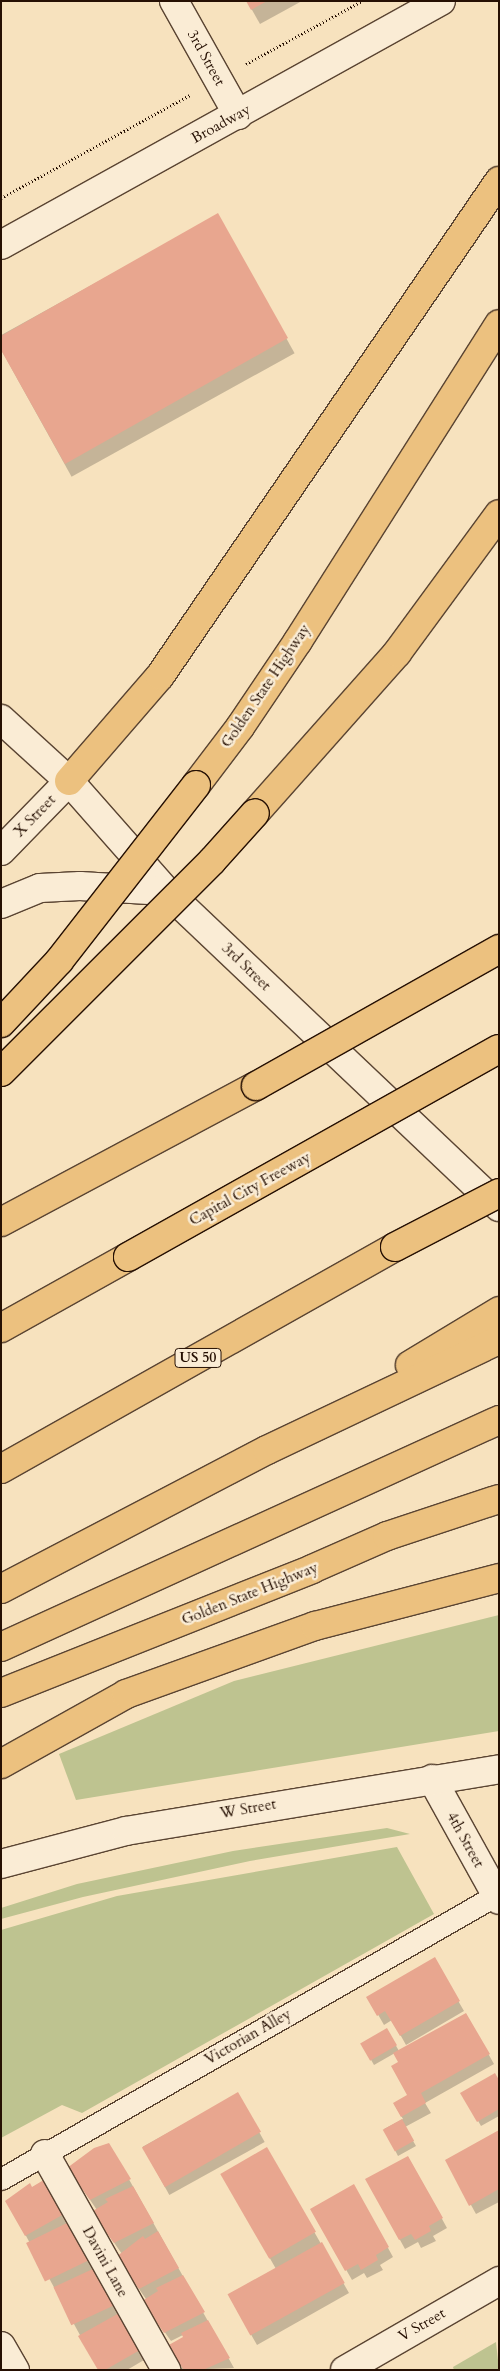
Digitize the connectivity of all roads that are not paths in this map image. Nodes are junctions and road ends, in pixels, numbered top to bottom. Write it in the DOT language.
graph roads {
  1 [pos="174,1"];
  2 [pos="441,1"];
  3 [pos="238,114"];
  4 [pos="499,181"];
  5 [pos="1,245"];
  6 [pos="499,324"];
  7 [pos="499,514"];
  8 [pos="1,719"];
  9 [pos="69,781"];
  10 [pos="1,851"];
  11 [pos="166,891"];
  12 [pos="1,904"];
  13 [pos="499,949"];
  14 [pos="1,1023"];
  15 [pos="499,1049"];
  16 [pos="1,1072"];
  17 [pos="499,1193"];
  18 [pos="499,1207"];
  19 [pos="1,1222"];
  20 [pos="499,1312"];
  21 [pos="1,1328"];
  22 [pos="499,1340"];
  23 [pos="499,1420"];
  24 [pos="267,1450"];
  25 [pos="1,1469"];
  26 [pos="499,1499"];
  27 [pos="498,1578"];
  28 [pos="1,1589"];
  29 [pos="1,1647"];
  30 [pos="1,1693"];
  31 [pos="1,1764"];
  32 [pos="499,1770"];
  33 [pos="432,1779"];
  34 [pos="1,1864"];
  35 [pos="497,1898"];
  36 [pos="45,2154"];
  37 [pos="1,2179"];
  38 [pos="499,2281"];
  39 [pos="1,2346"];
  40 [pos="15,2370"];
  41 [pos="166,2370"];
  42 [pos="345,2370"];
  1 -- 3 [label="street, 3rd Street"];
  2 -- 3 [label="street, Broadway"];
  3 -- 5 [label="street, Broadway"];
  4 -- 9 [label="highway"];
  6 -- 14 [label="highway, Golden State Highway, bridge"];
  7 -- 16 [label="highway, bridge"];
  8 -- 9 [label="street, 3rd Street"];
  9 -- 10 [label="street, X Street"];
  9 -- 11 [label="street, 3rd Street"];
  11 -- 12 [label="street"];
  11 -- 18 [label="street, 3rd Street"];
  13 -- 19 [label="highway, bridge"];
  15 -- 21 [label="highway, Capital City Freeway, bridge"];
  17 -- 25 [label="highway, US 50, bridge"];
  20 -- 24 [label="highway"];
  22 -- 24 [label="highway"];
  23 -- 29 [label="highway"];
  24 -- 28 [label="highway"];
  26 -- 30 [label="highway, Golden State Highway"];
  27 -- 31 [label="highway"];
  32 -- 33 [label="street, W Street"];
  33 -- 34 [label="street, W Street"];
  33 -- 35 [label="street, 4th Street"];
  35 -- 36 [label="lane, Victorian Alley"];
  36 -- 37 [label="lane, Victorian Alley"];
  36 -- 41 [label="street, Davini Lane"];
  38 -- 42 [label="street, V Street"];
  39 -- 40 [label="street"];
}
